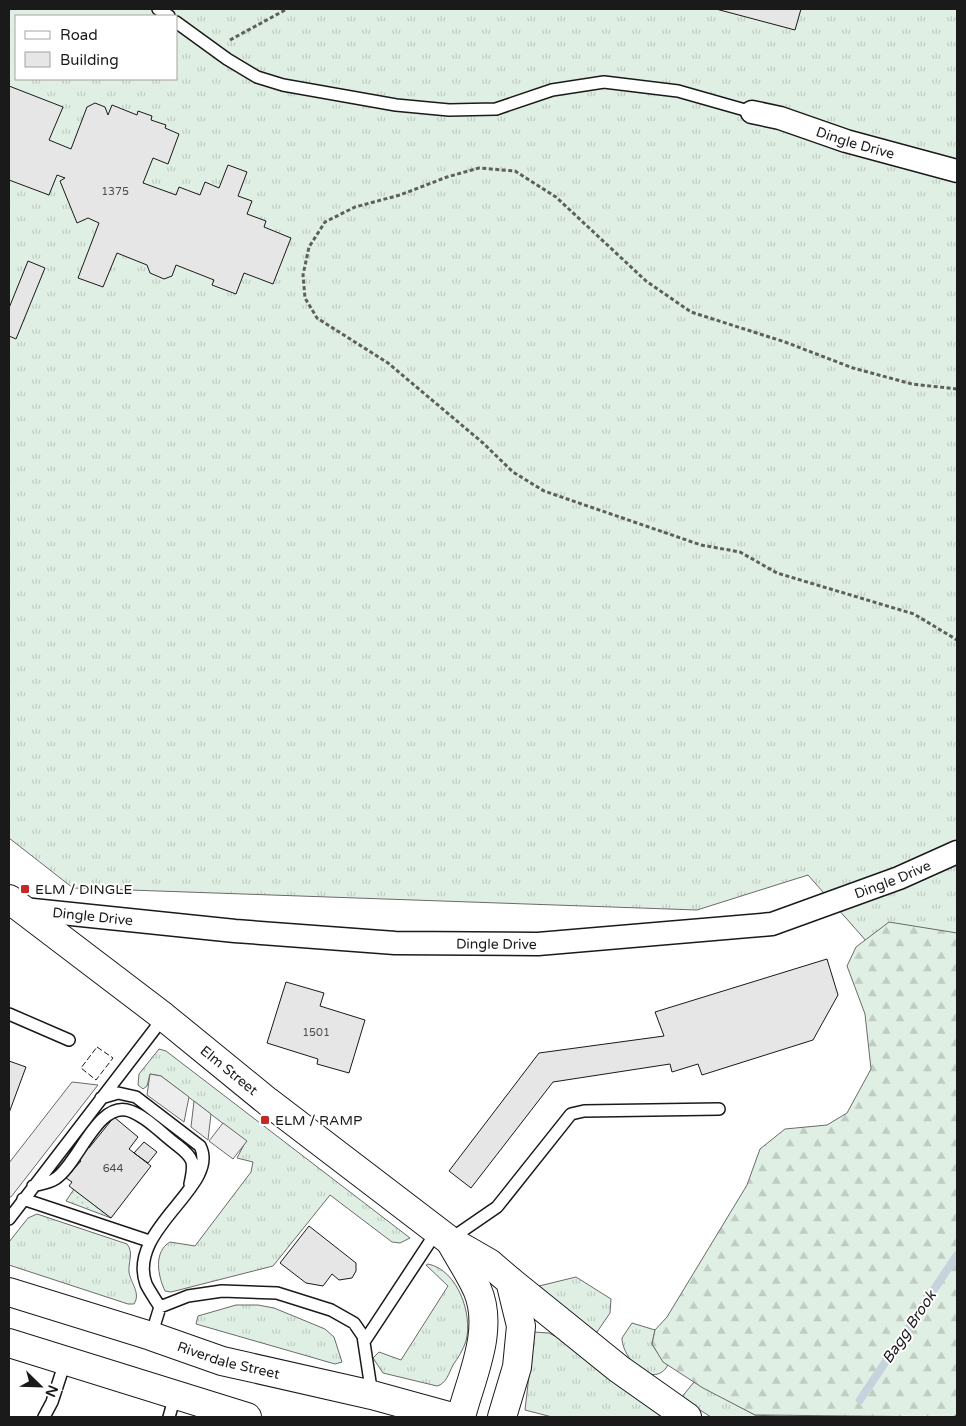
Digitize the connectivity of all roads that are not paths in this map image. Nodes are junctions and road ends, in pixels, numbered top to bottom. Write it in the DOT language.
graph roads {
  1 [pos="178,23"];
  2 [pos="752,112"];
  3 [pos="957,171"];
  4 [pos="957,852"];
  5 [pos="13,903"];
  6 [pos="9,1014"];
  7 [pos="164,1017"];
  8 [pos="69,1040"];
  9 [pos="101,1098"];
  10 [pos="719,1109"];
  11 [pos="33,1186"];
  12 [pos="189,1188"];
  13 [pos="23,1199"];
  14 [pos="9,1219"];
  15 [pos="444,1234"];
  16 [pos="149,1241"];
  17 [pos="510,1281"];
  18 [pos="9,1292"];
  19 [pos="160,1307"];
  20 [pos="151,1336"];
  21 [pos="364,1342"];
  22 [pos="9,1343"];
  23 [pos="65,1362"];
  24 [pos="372,1395"];
  25 [pos="172,1407"];
  26 [pos="44,1417"];
  27 [pos="247,1417"];
  28 [pos="452,1417"];
  29 [pos="461,1417"];
  30 [pos="502,1417"];
  31 [pos="687,1417"];
  1 -- 2 [label="lane"];
  2 -- 3 [label="street, Dingle Drive"];
  4 -- 5 [label="street, Dingle Drive"];
  5 -- 7 [label="main road, Elm Street"];
  6 -- 8 [label="lane"];
  7 -- 9 [label="lane"];
  7 -- 15 [label="main road, Elm Street"];
  9 -- 11 [label="lane"];
  9 -- 12 [label="lane"];
  10 -- 15 [label="lane"];
  11 -- 12 [label="lane"];
  11 -- 13 [label="lane"];
  12 -- 16 [label="lane"];
  13 -- 14 [label="lane"];
  13 -- 16 [label="lane"];
  15 -- 17 [label="main road, Elm Street"];
  15 -- 21 [label="lane"];
  15 -- 29 [label="main road, Elm Street"];
  16 -- 19 [label="lane"];
  17 -- 30 [label="main road"];
  17 -- 31 [label="main road, Elm Street"];
  18 -- 20 [label="main road, Riverdale Street"];
  19 -- 20 [label="lane"];
  19 -- 21 [label="lane"];
  20 -- 24 [label="main road, Riverdale Street"];
  21 -- 24 [label="lane"];
  22 -- 23 [label="main road"];
  23 -- 25 [label="main road"];
  23 -- 26 [label="lane"];
  24 -- 28 [label="main road, Riverdale Street"];
  25 -- 27 [label="main road"];
}
